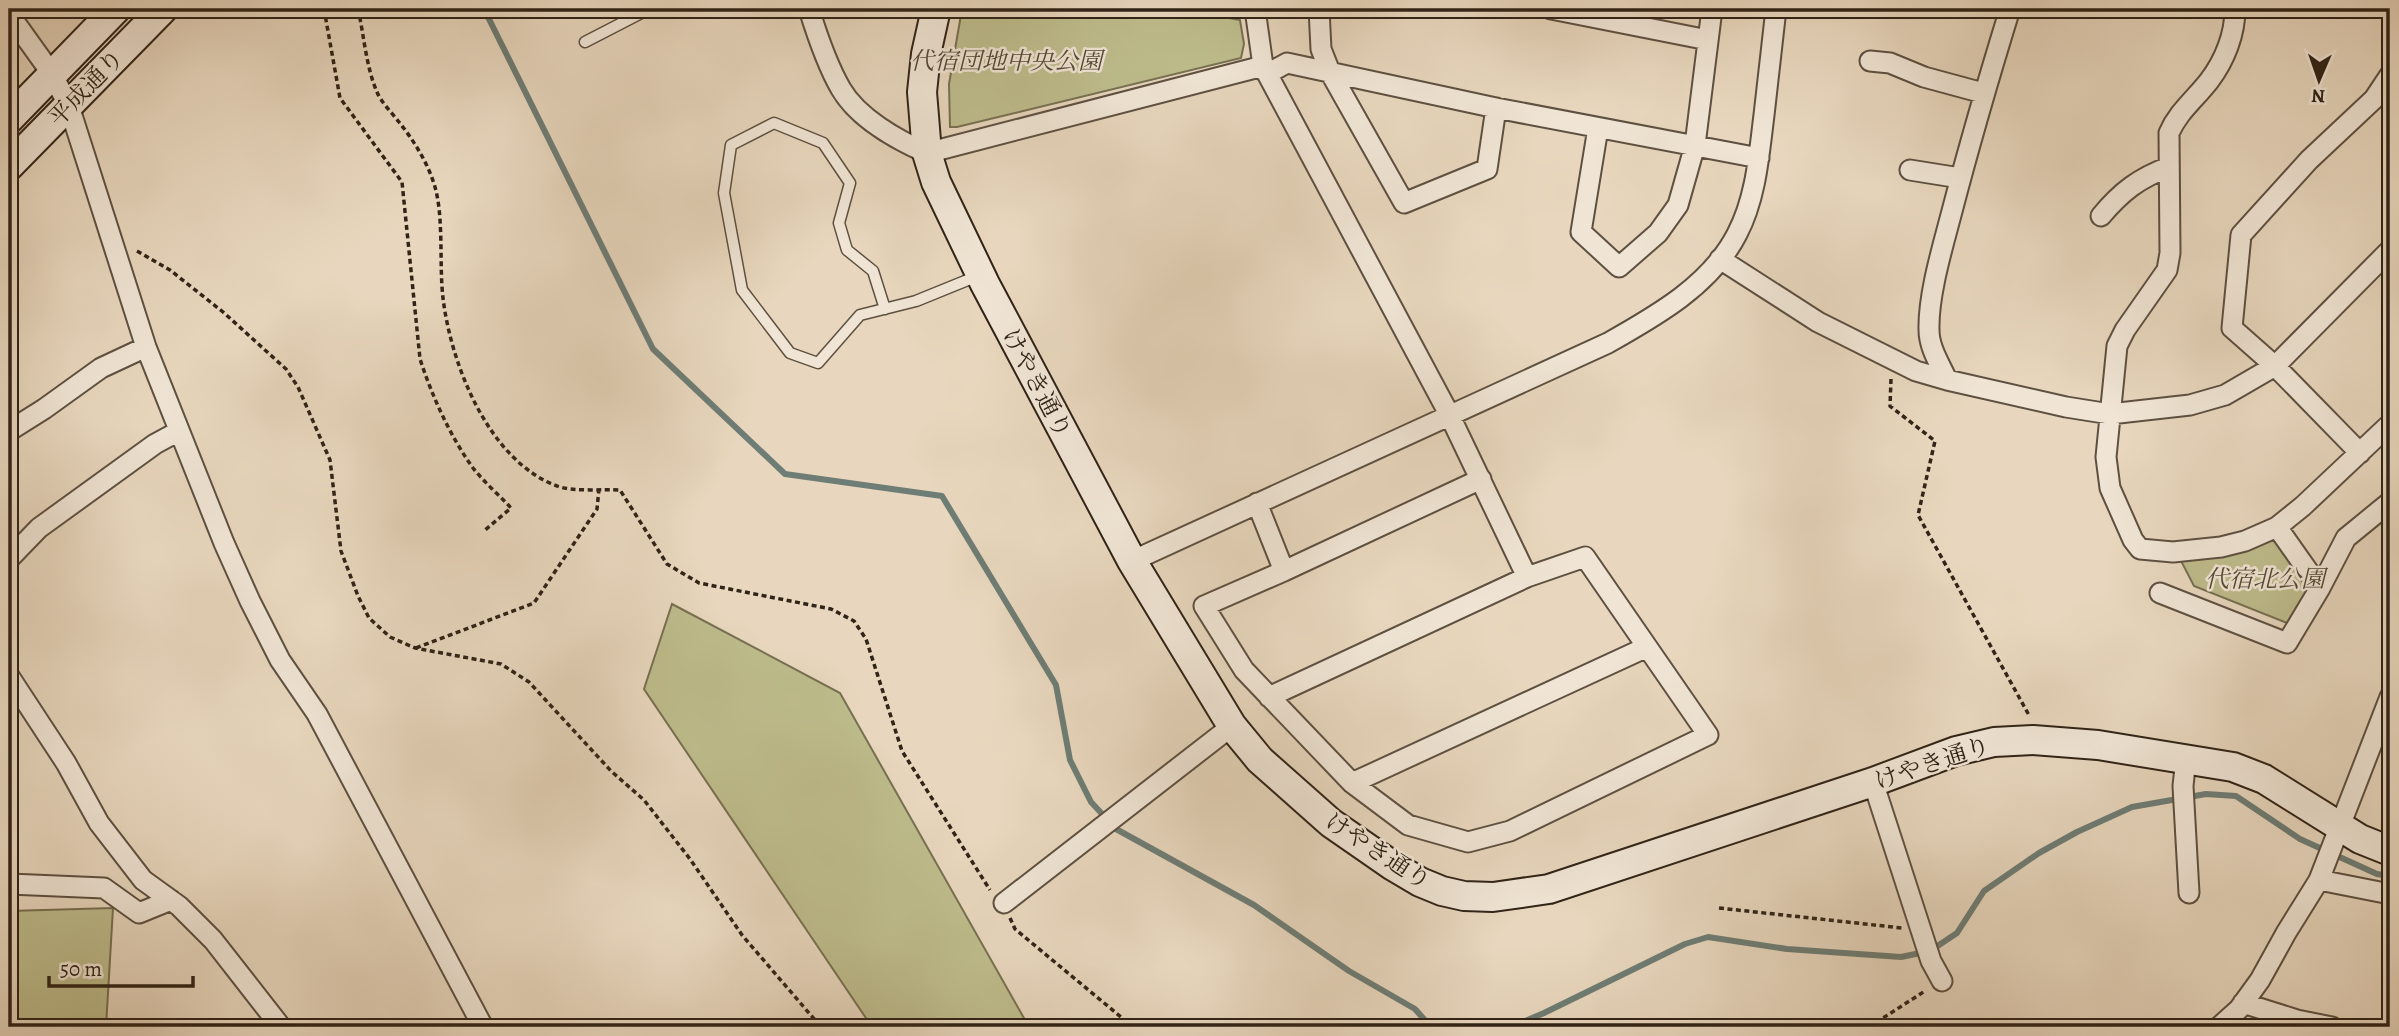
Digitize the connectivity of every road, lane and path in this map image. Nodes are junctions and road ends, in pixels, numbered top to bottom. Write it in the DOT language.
graph roads {
  1 [pos="116,9"];
  2 [pos="163,9"];
  3 [pos="324,9"];
  4 [pos="358,9"];
  5 [pos="649,9"];
  6 [pos="808,9"];
  7 [pos="936,9"];
  8 [pos="1255,9"];
  9 [pos="1319,9"];
  10 [pos="1551,9"];
  11 [pos="1712,9"];
  12 [pos="1776,9"];
  13 [pos="2010,9"];
  14 [pos="2235,9"];
  15 [pos="9,15"];
  16 [pos="1708,40"];
  17 [pos="585,42"];
  18 [pos="1871,61"];
  19 [pos="1265,70"];
  20 [pos="1330,72"];
  21 [pos="52,74"];
  22 [pos="2390,75"];
  23 [pos="1983,93"];
  24 [pos="69,106"];
  25 [pos="1496,107"];
  26 [pos="9,119"];
  27 [pos="1598,128"];
  28 [pos="1695,145"];
  29 [pos="927,153"];
  30 [pos="1759,158"];
  31 [pos="9,166"];
  32 [pos="2169,167"];
  33 [pos="1910,170"];
  34 [pos="1960,178"];
  35 [pos="2101,216"];
  36 [pos="115,248"];
  37 [pos="2390,250"];
  38 [pos="1720,259"];
  39 [pos="981,275"];
  40 [pos="885,309"];
  41 [pos="146,347"];
  42 [pos="1892,360"];
  43 [pos="2275,366"];
  44 [pos="1947,380"];
  45 [pos="1449,414"];
  46 [pos="2110,414"];
  47 [pos="2390,424"];
  48 [pos="9,431"];
  49 [pos="179,431"];
  50 [pos="2360,453"];
  51 [pos="1481,479"];
  52 [pos="599,489"];
  53 [pos="2390,502"];
  54 [pos="1257,503"];
  55 [pos="2277,527"];
  56 [pos="484,531"];
  57 [pos="9,559"];
  58 [pos="1132,561"];
  59 [pos="1284,571"];
  60 [pos="1527,578"];
  61 [pos="2319,588"];
  62 [pos="2160,593"];
  63 [pos="1647,647"];
  64 [pos="415,648"];
  65 [pos="9,676"];
  66 [pos="1269,697"];
  67 [pos="2390,697"];
  68 [pos="1232,726"];
  69 [pos="2034,740"];
  70 [pos="2186,758"];
  71 [pos="1873,782"];
  72 [pos="1352,783"];
  73 [pos="2342,826"];
  74 [pos="2390,851"];
  75 [pos="2319,880"];
  76 [pos="9,884"];
  77 [pos="2189,893"];
  78 [pos="2390,894"];
  79 [pos="171,900"];
  80 [pos="1004,903"];
  81 [pos="1719,908"];
  82 [pos="1921,930"];
  83 [pos="1942,981"];
  84 [pos="2243,1003"];
  85 [pos="281,1027"];
  86 [pos="482,1027"];
  87 [pos="821,1027"];
  88 [pos="1133,1027"];
  89 [pos="1869,1027"];
  90 [pos="2219,1027"];
  91 [pos="2332,1027"];
  1 -- 21 [label="street, 平成通り"];
  2 -- 24 [label="street, 平成通り"];
  3 -- 56 [label="path"];
  4 -- 52 [label="path"];
  5 -- 17 [label="lane"];
  6 -- 29 [label="street"];
  7 -- 29 [label="street, けやき通り"];
  8 -- 19 [label="street"];
  9 -- 20 [label="street"];
  10 -- 16 [label="street"];
  11 -- 16 [label="street"];
  12 -- 30 [label="street"];
  13 -- 23 [label="street"];
  14 -- 32 [label="street"];
  15 -- 21 [label="street"];
  16 -- 28 [label="street"];
  18 -- 23 [label="street"];
  19 -- 20 [label="street"];
  19 -- 29 [label="street"];
  19 -- 45 [label="street"];
  20 -- 25 [label="street"];
  20 -- 25 [label="street"];
  21 -- 24 [label="street"];
  21 -- 26 [label="street, 平成通り"];
  22 -- 43 [label="street"];
  23 -- 34 [label="street"];
  24 -- 31 [label="street, 平成通り"];
  24 -- 36 [label="street"];
  25 -- 27 [label="street"];
  27 -- 28 [label="street"];
  27 -- 28 [label="street"];
  28 -- 30 [label="street"];
  29 -- 39 [label="street, けやき通り"];
  30 -- 38 [label="street"];
  32 -- 35 [label="street"];
  32 -- 46 [label="street"];
  33 -- 34 [label="street"];
  34 -- 44 [label="street"];
  36 -- 41 [label="street"];
  36 -- 64 [label="path"];
  37 -- 43 [label="street"];
  38 -- 42 [label="street"];
  38 -- 45 [label="street"];
  39 -- 40 [label="lane"];
  39 -- 58 [label="street, けやき通り"];
  40 -- 40 [label="lane"];
  41 -- 48 [label="street"];
  41 -- 49 [label="street"];
  42 -- 44 [label="street"];
  42 -- 69 [label="path"];
  43 -- 46 [label="street"];
  43 -- 50 [label="street"];
  44 -- 46 [label="street"];
  45 -- 51 [label="street"];
  45 -- 54 [label="street"];
  46 -- 55 [label="street"];
  47 -- 50 [label="street"];
  49 -- 57 [label="street"];
  49 -- 86 [label="street"];
  50 -- 55 [label="street"];
  51 -- 59 [label="street"];
  51 -- 60 [label="street"];
  52 -- 64 [label="path"];
  52 -- 80 [label="path"];
  53 -- 61 [label="street"];
  54 -- 58 [label="street"];
  54 -- 59 [label="street"];
  55 -- 61 [label="street"];
  58 -- 68 [label="street, けやき通り"];
  59 -- 66 [label="street"];
  60 -- 63 [label="street"];
  60 -- 66 [label="street"];
  61 -- 62 [label="street"];
  63 -- 72 [label="street"];
  63 -- 72 [label="street"];
  64 -- 87 [label="path"];
  65 -- 79 [label="street"];
  66 -- 72 [label="street"];
  67 -- 73 [label="street"];
  68 -- 71 [label="street, けやき通り"];
  68 -- 80 [label="street"];
  69 -- 70 [label="street, けやき通り"];
  69 -- 71 [label="street, けやき通り"];
  70 -- 73 [label="street, けやき通り"];
  70 -- 77 [label="street"];
  71 -- 82 [label="street"];
  73 -- 74 [label="street, けやき通り"];
  73 -- 75 [label="street"];
  75 -- 78 [label="street"];
  75 -- 84 [label="street"];
  76 -- 79 [label="street"];
  79 -- 85 [label="street"];
  80 -- 88 [label="path"];
  81 -- 82 [label="path"];
  82 -- 83 [label="street"];
  83 -- 89 [label="path"];
  84 -- 90 [label="street"];
  84 -- 91 [label="street"];
}
